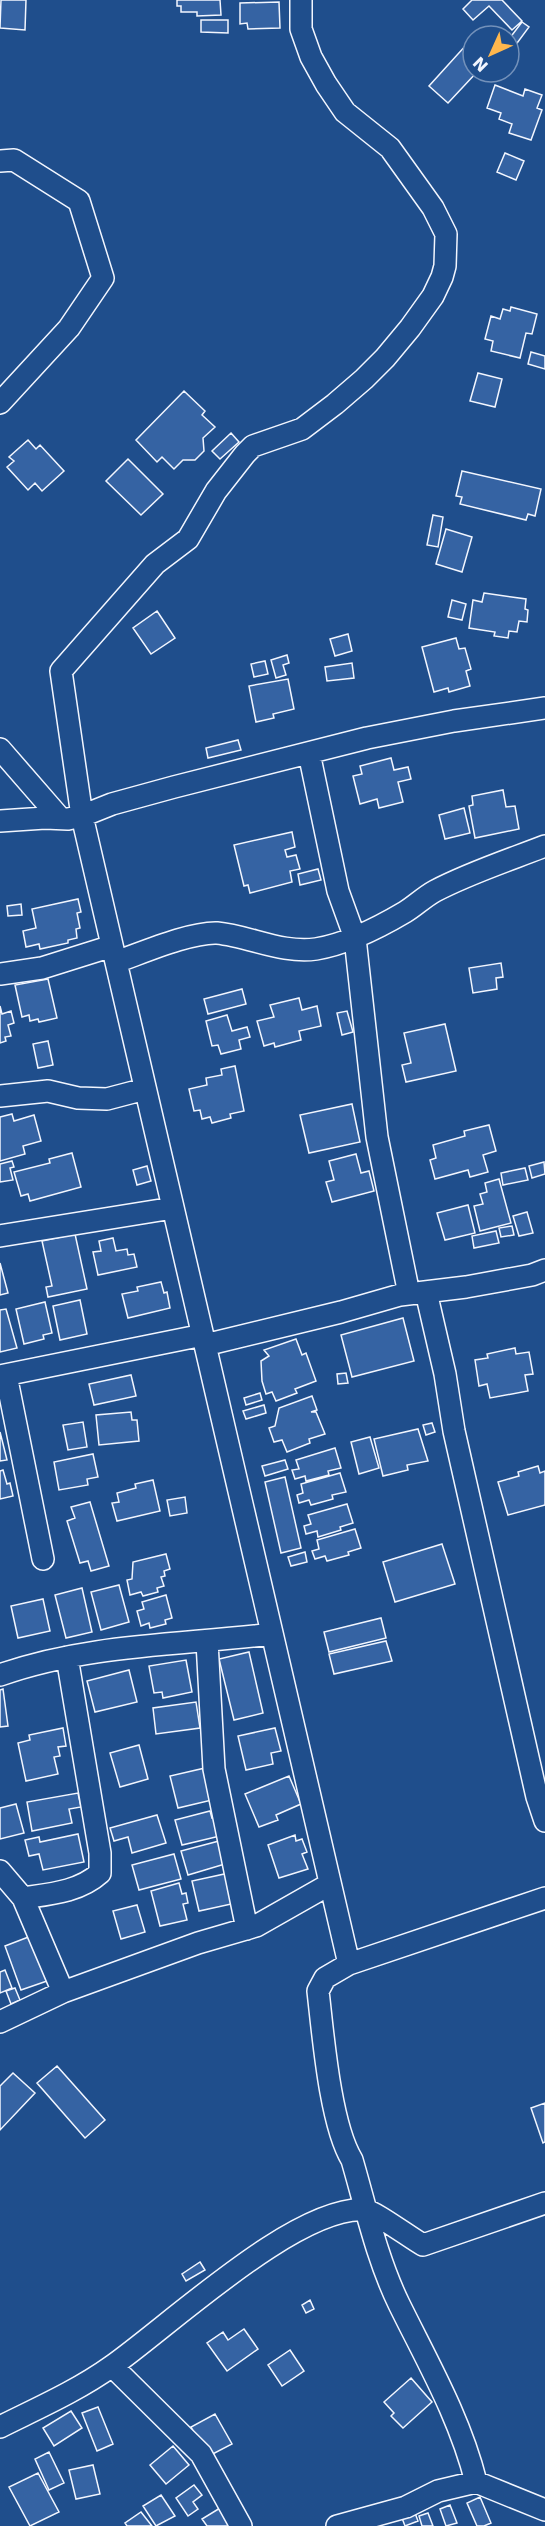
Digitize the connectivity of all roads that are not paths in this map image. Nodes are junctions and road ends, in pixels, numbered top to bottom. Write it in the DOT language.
graph roads {
  1 [pos="301,0"];
  2 [pos="0,161"];
  3 [pos="0,403"];
  4 [pos="545,708"];
  5 [pos="0,749"];
  6 [pos="309,753"];
  7 [pos="82,816"];
  8 [pos="60,818"];
  9 [pos="0,821"];
  10 [pos="545,846"];
  11 [pos="355,938"];
  12 [pos="114,954"];
  13 [pos="0,974"];
  14 [pos="146,1089"];
  15 [pos="0,1096"];
  16 [pos="173,1208"];
  17 [pos="0,1236"];
  18 [pos="545,1270"];
  19 [pos="417,1293"];
  20 [pos="204,1340"];
  21 [pos="3,1376"];
  22 [pos="43,1559"];
  23 [pos="272,1634"];
  24 [pos="207,1642"];
  25 [pos="67,1657"];
  26 [pos="0,1675"];
  27 [pos="545,1821"];
  28 [pos="0,1871"];
  29 [pos="330,1884"];
  30 [pos="23,1898"];
  31 [pos="545,1898"];
  32 [pos="247,1929"];
  33 [pos="349,1964"];
  34 [pos="63,1992"];
  35 [pos="0,2022"];
  36 [pos="545,2203"];
  37 [pos="366,2210"];
  38 [pos="112,2366"];
  39 [pos="0,2427"];
  40 [pos="476,2481"];
  41 [pos="545,2510"];
  42 [pos="241,2526"];
  43 [pos="338,2526"];
  1 -- 7 [label="street"];
  2 -- 3 [label="street"];
  4 -- 6 [label="street"];
  5 -- 8 [label="street"];
  6 -- 7 [label="street"];
  6 -- 11 [label="street"];
  7 -- 8 [label="street"];
  7 -- 12 [label="street"];
  8 -- 9 [label="street"];
  10 -- 11 [label="street"];
  11 -- 12 [label="street"];
  11 -- 19 [label="street"];
  12 -- 13 [label="street"];
  12 -- 14 [label="street"];
  14 -- 15 [label="street"];
  14 -- 16 [label="street"];
  16 -- 17 [label="street"];
  16 -- 20 [label="street"];
  18 -- 19 [label="street"];
  19 -- 20 [label="street"];
  19 -- 27 [label="street"];
  20 -- 21 [label="street"];
  20 -- 23 [label="street"];
  21 -- 22 [label="street"];
  23 -- 24 [label="street"];
  23 -- 29 [label="street"];
  24 -- 25 [label="street"];
  24 -- 32 [label="street"];
  25 -- 26 [label="street"];
  25 -- 30 [label="street"];
  28 -- 30 [label="street"];
  29 -- 32 [label="street"];
  29 -- 33 [label="street"];
  30 -- 34 [label="street"];
  31 -- 33 [label="street"];
  32 -- 34 [label="street"];
  33 -- 37 [label="street"];
  34 -- 35 [label="street"];
  36 -- 37 [label="street"];
  37 -- 38 [label="street"];
  37 -- 40 [label="street"];
  38 -- 39 [label="street"];
  38 -- 42 [label="street"];
  40 -- 41 [label="street"];
  40 -- 43 [label="street"];
}
